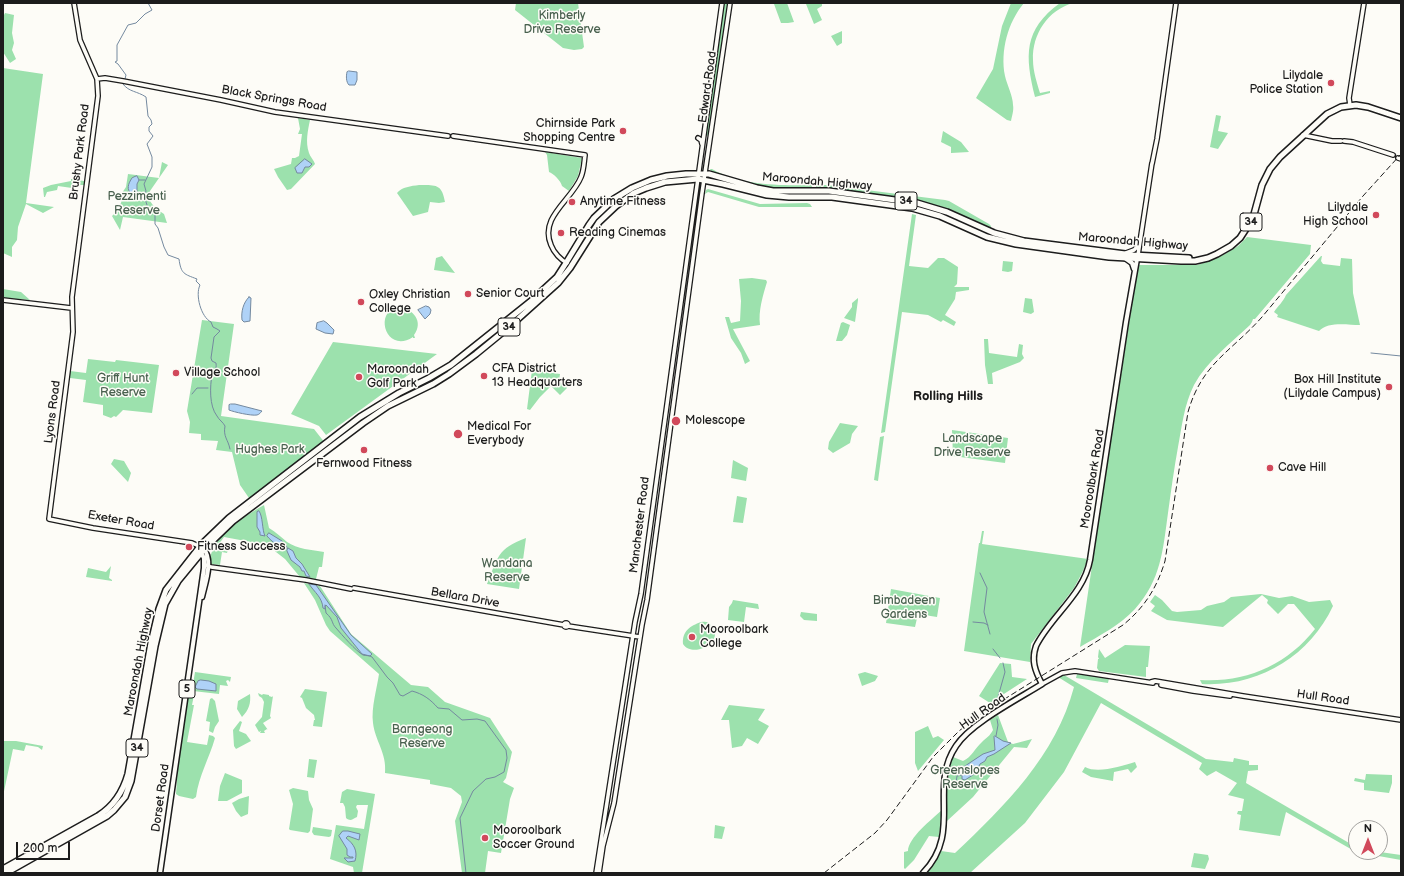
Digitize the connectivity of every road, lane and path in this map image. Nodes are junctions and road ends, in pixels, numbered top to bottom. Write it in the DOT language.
graph roads {
  1 [pos="74,3"];
  2 [pos="722,3"];
  3 [pos="730,3"];
  4 [pos="1177,3"];
  5 [pos="1364,3"];
  6 [pos="97,79"];
  7 [pos="1350,105"];
  8 [pos="1401,118"];
  9 [pos="1303,135"];
  10 [pos="698,138"];
  11 [pos="704,139"];
  12 [pos="710,140"];
  13 [pos="1393,156"];
  14 [pos="708,158"];
  15 [pos="701,159"];
  16 [pos="706,174"];
  17 [pos="715,175"];
  18 [pos="698,176"];
  19 [pos="704,180"];
  20 [pos="723,184"];
  21 [pos="703,187"];
  22 [pos="876,200"];
  23 [pos="692,226"];
  24 [pos="698,226"];
  25 [pos="1140,244"];
  26 [pos="558,256"];
  27 [pos="1124,256"];
  28 [pos="1137,257"];
  29 [pos="566,263"];
  30 [pos="1134,273"];
  31 [pos="3,300"];
  32 [pos="71,308"];
  33 [pos="672,364"];
  34 [pos="679,365"];
  35 [pos="399,393"];
  36 [pos="403,398"];
  37 [pos="665,416"];
  38 [pos="672,416"];
  39 [pos="49,519"];
  40 [pos="650,533"];
  41 [pos="656,534"];
  42 [pos="211,543"];
  43 [pos="201,550"];
  44 [pos="207,555"];
  45 [pos="196,561"];
  46 [pos="206,565"];
  47 [pos="633,636"];
  48 [pos="640,637"];
  49 [pos="1042,684"];
  50 [pos="1401,720"];
  51 [pos="3,869"];
  52 [pos="6,873"];
  53 [pos="160,873"];
  54 [pos="598,873"];
  55 [pos="923,873"];
  1 -- 6 [label="main road, Brushy Park Road"];
  2 -- 11 [label="main road, Edward Road"];
  3 -- 12 [label="main road, Edward Road"];
  4 -- 25 [label="main road"];
  5 -- 7 [label="main road"];
  6 -- 26 [label="main road, Black Springs Road"];
  6 -- 32 [label="main road, Brushy Park Road"];
  7 -- 8 [label="highway, Maroondah Highway / 34"];
  7 -- 9 [label="highway, Maroondah Highway / 34"];
  9 -- 13 [label="main road"];
  9 -- 28 [label="highway, Maroondah Highway / 34"];
  10 -- 15 [label="main road"];
  11 -- 12 [label="main road"];
  11 -- 15 [label="main road, Edward Road"];
  12 -- 14 [label="main road, Edward Road"];
  14 -- 16 [label="main road, Edward Road"];
  14 -- 17 [label="main road"];
  15 -- 18 [label="main road, Edward Road"];
  16 -- 17 [label="highway, Maroondah Highway / 34"];
  16 -- 18 [label="highway, Maroondah Highway / 34"];
  16 -- 19 [label="main road, Edward Road"];
  17 -- 22 [label="highway, Maroondah Highway / 34"];
  18 -- 19 [label="highway, Maroondah Highway / 34"];
  18 -- 23 [label="main road, Manchester Road"];
  18 -- 29 [label="highway, Maroondah Highway / 34"];
  19 -- 20 [label="highway, Maroondah Highway / 34"];
  19 -- 21 [label="main road, Manchester Road"];
  20 -- 21 [label="main road"];
  20 -- 22 [label="highway, Maroondah Highway / 34"];
  21 -- 24 [label="main road, Manchester Road"];
  22 -- 27 [label="highway, Maroondah Highway / 34"];
  23 -- 24 [label="main road"];
  23 -- 33 [label="main road, Manchester Road"];
  24 -- 34 [label="main road, Manchester Road"];
  25 -- 27 [label="main road"];
  25 -- 28 [label="main road"];
  26 -- 29 [label="main road"];
  26 -- 29 [label="main road"];
  27 -- 28 [label="highway, Maroondah Highway / 34"];
  27 -- 30 [label="main road"];
  28 -- 30 [label="main road, Mooroolbark Road"];
  29 -- 35 [label="highway, Maroondah Highway / 34"];
  29 -- 36 [label="highway, Maroondah Highway / 34"];
  30 -- 49 [label="main road, Mooroolbark Road"];
  31 -- 32 [label="main road"];
  32 -- 39 [label="main road, Lyons Road"];
  33 -- 34 [label="main road"];
  33 -- 37 [label="main road, Manchester Road"];
  34 -- 38 [label="main road, Manchester Road"];
  35 -- 36 [label="highway"];
  35 -- 43 [label="highway, Maroondah Highway / 34"];
  36 -- 42 [label="highway, Maroondah Highway / 34"];
  37 -- 38 [label="main road"];
  37 -- 40 [label="main road, Manchester Road"];
  38 -- 41 [label="main road, Manchester Road"];
  39 -- 43 [label="main road, Exeter Road"];
  40 -- 41 [label="main road"];
  40 -- 47 [label="main road, Manchester Road"];
  41 -- 48 [label="main road, Manchester Road"];
  42 -- 43 [label="highway, Maroondah Highway / 34"];
  42 -- 44 [label="main road"];
  43 -- 44 [label="main road, Dorset Road / 5"];
  43 -- 45 [label="highway, Maroondah Highway / 34"];
  43 -- 46 [label="main road, Dorset Road / 5"];
  43 -- 51 [label="highway, Maroondah Highway / 34"];
  44 -- 46 [label="main road, Dorset Road / 5"];
  45 -- 46 [label="main road"];
  45 -- 52 [label="highway, Maroondah Highway / 34"];
  46 -- 47 [label="main road, Bellara Drive"];
  46 -- 53 [label="main road, Dorset Road / 5"];
  47 -- 48 [label="main road, Bellara Drive"];
  47 -- 54 [label="main road, Manchester Road"];
  48 -- 54 [label="main road, Manchester Road"];
  49 -- 50 [label="main road, Hull Road"];
  49 -- 55 [label="main road, Hull Road"];
}
